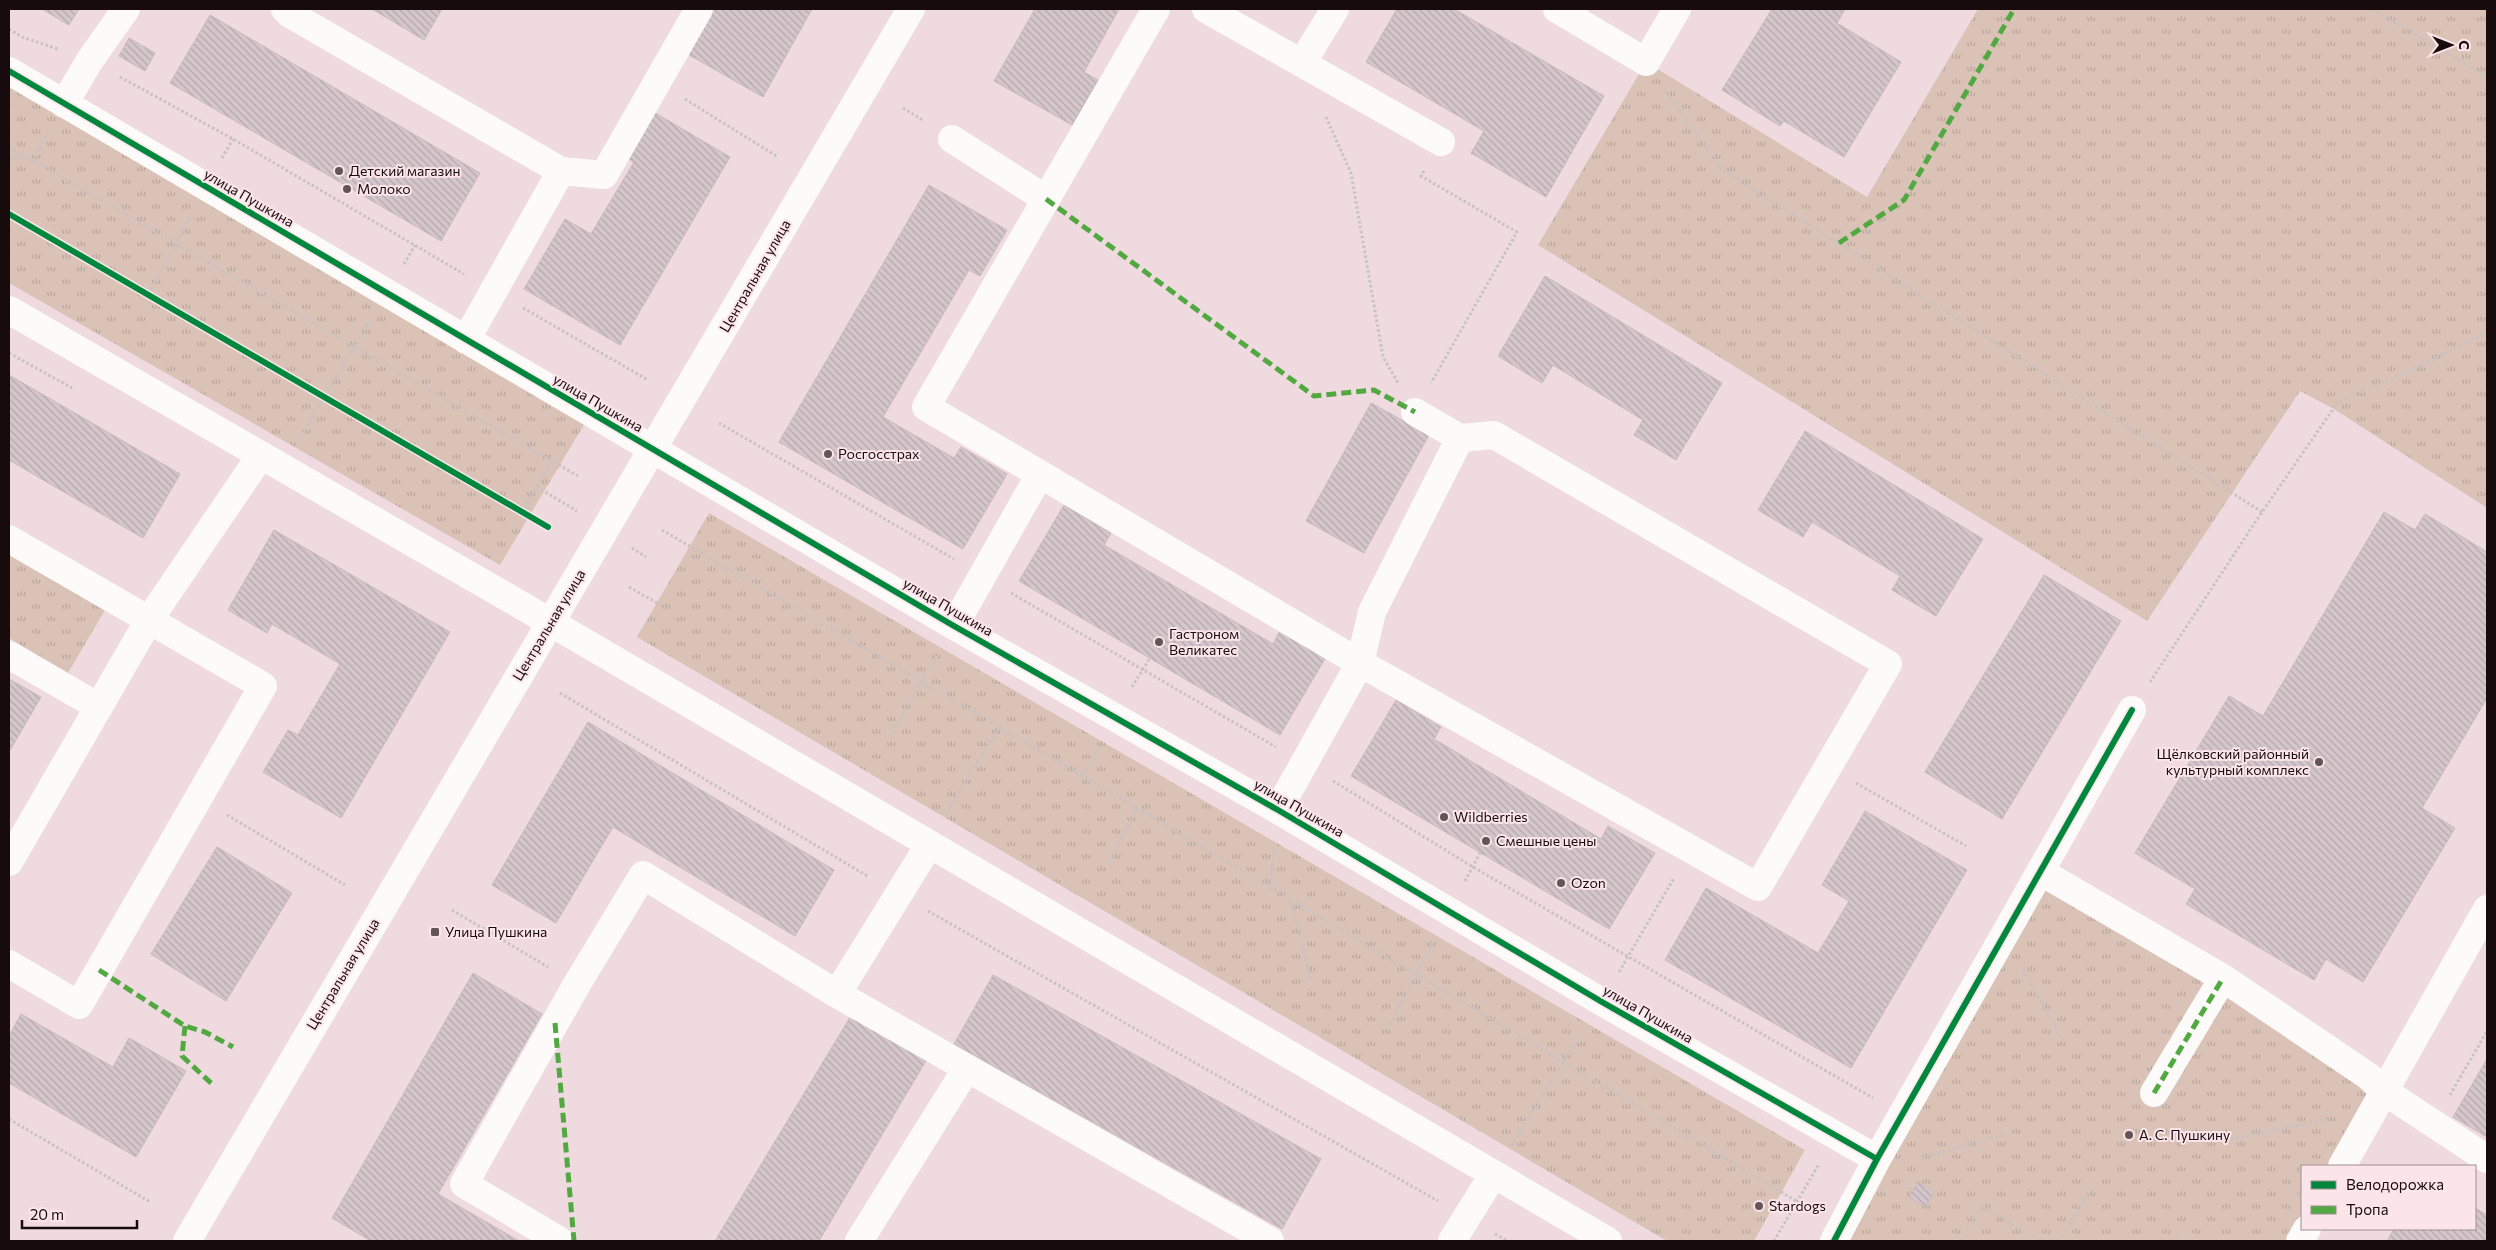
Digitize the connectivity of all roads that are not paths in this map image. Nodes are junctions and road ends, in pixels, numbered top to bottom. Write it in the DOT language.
graph roads {
  1 [pos="126,9"];
  2 [pos="285,9"];
  3 [pos="699,9"];
  4 [pos="910,9"];
  5 [pos="1156,9"];
  6 [pos="1206,9"];
  7 [pos="1336,9"];
  8 [pos="1557,9"];
  9 [pos="1677,9"];
  10 [pos="1302,63"];
  11 [pos="9,71"];
  12 [pos="64,104"];
  13 [pos="952,139"];
  14 [pos="1441,142"];
  15 [pos="561,171"];
  16 [pos="1046,199"];
  17 [pos="9,310"];
  18 [pos="466,340"];
  19 [pos="1415,412"];
  20 [pos="1460,438"];
  21 [pos="654,450"];
  22 [pos="271,461"];
  23 [pos="1040,474"];
  24 [pos="9,539"];
  25 [pos="149,620"];
  26 [pos="550,624"];
  27 [pos="954,626"];
  28 [pos="9,655"];
  29 [pos="1360,663"];
  30 [pos="99,707"];
  31 [pos="2132,710"];
  32 [pos="1278,810"];
  33 [pos="929,845"];
  34 [pos="9,862"];
  35 [pos="2041,872"];
  36 [pos="2487,909"];
  37 [pos="9,964"];
  38 [pos="2223,978"];
  39 [pos="837,994"];
  40 [pos="967,1068"];
  41 [pos="2384,1091"];
  42 [pos="2154,1093"];
  43 [pos="1878,1159"];
  44 [pos="2487,1159"];
  45 [pos="2343,1165"];
  46 [pos="1493,1175"];
  47 [pos="2306,1230"];
  48 [pos="187,1241"];
  49 [pos="560,1241"];
  50 [pos="859,1241"];
  51 [pos="1270,1241"];
  52 [pos="1452,1241"];
  53 [pos="1608,1241"];
  54 [pos="1834,1241"];
  55 [pos="2300,1241"];
  1 -- 12 [label="street"];
  2 -- 15 [label="street"];
  3 -- 15 [label="street"];
  4 -- 21 [label="street, Центральная улица"];
  5 -- 16 [label="street"];
  6 -- 10 [label="street"];
  7 -- 10 [label="street"];
  8 -- 9 [label="street"];
  10 -- 14 [label="street"];
  11 -- 12 [label="street, улица Пушкина"];
  12 -- 18 [label="street, улица Пушкина"];
  13 -- 16 [label="street"];
  15 -- 18 [label="street"];
  16 -- 23 [label="street"];
  17 -- 22 [label="street"];
  18 -- 21 [label="street, улица Пушкина"];
  19 -- 20 [label="street"];
  20 -- 29 [label="street"];
  20 -- 29 [label="street"];
  21 -- 26 [label="street, Центральная улица"];
  21 -- 27 [label="street, улица Пушкина"];
  22 -- 25 [label="street"];
  22 -- 26 [label="street"];
  23 -- 27 [label="street"];
  23 -- 29 [label="street"];
  24 -- 25 [label="street"];
  25 -- 30 [label="street"];
  25 -- 37 [label="street"];
  26 -- 33 [label="street"];
  26 -- 48 [label="street, Центральная улица"];
  27 -- 32 [label="street, улица Пушкина"];
  28 -- 30 [label="street"];
  29 -- 32 [label="street"];
  30 -- 34 [label="street"];
  31 -- 35 [label="street"];
  32 -- 43 [label="street, улица Пушкина"];
  33 -- 39 [label="street"];
  33 -- 46 [label="street"];
  35 -- 38 [label="street"];
  35 -- 43 [label="street"];
  36 -- 41 [label="street"];
  38 -- 41 [label="street"];
  38 -- 42 [label="street"];
  39 -- 40 [label="street"];
  39 -- 49 [label="street"];
  40 -- 50 [label="street"];
  40 -- 51 [label="street"];
  41 -- 44 [label="street"];
  41 -- 45 [label="street"];
  43 -- 54 [label="street"];
  46 -- 52 [label="street"];
  46 -- 53 [label="street"];
  47 -- 55 [label="street"];
}
